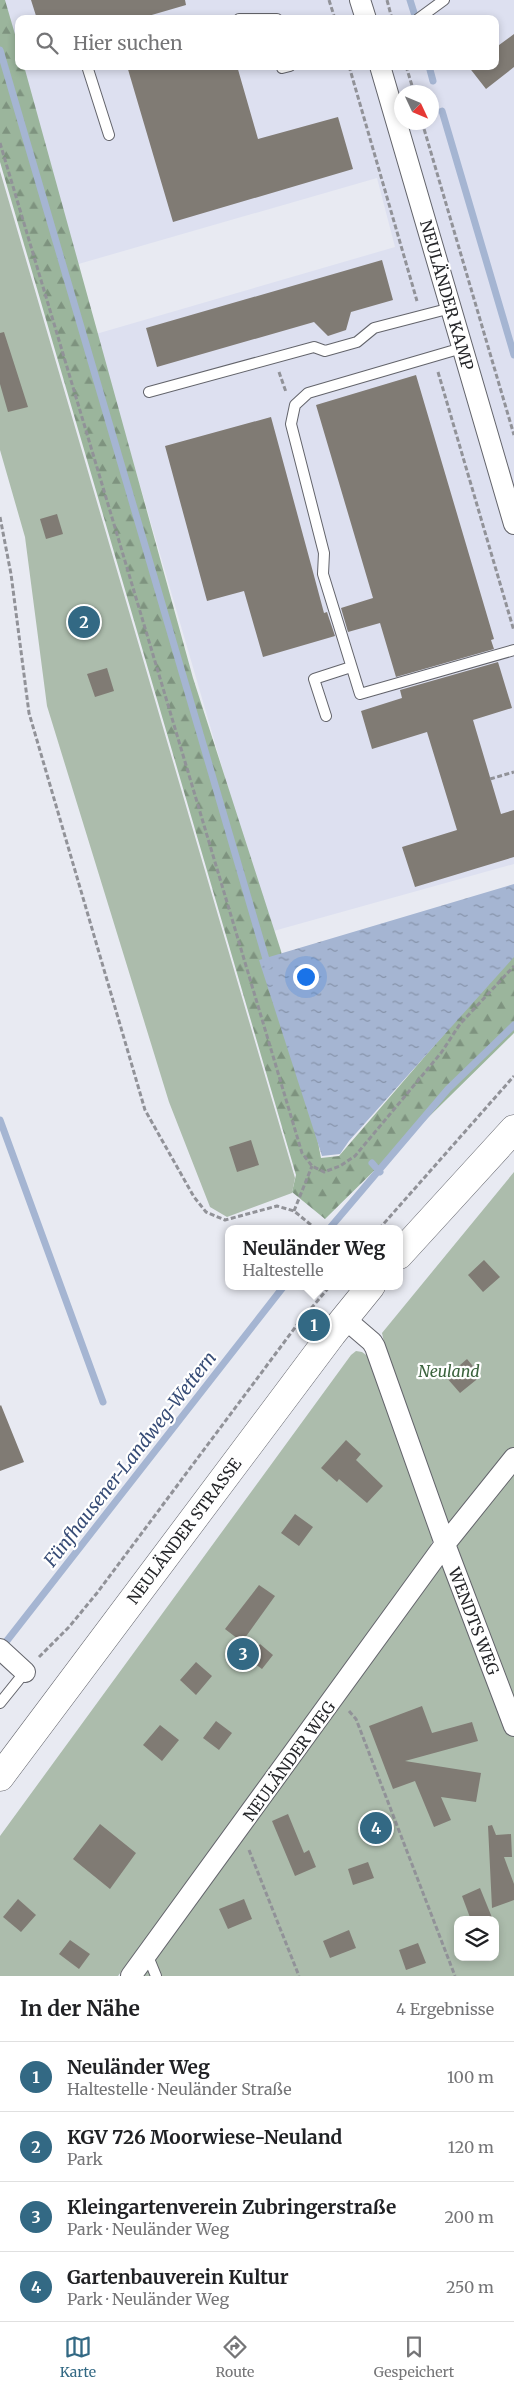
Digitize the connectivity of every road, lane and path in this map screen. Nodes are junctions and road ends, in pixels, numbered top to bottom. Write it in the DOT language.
graph roads {
  1 [pos="329,0"];
  2 [pos="360,0"];
  3 [pos="387,0"];
  4 [pos="444,0"];
  5 [pos="334,15"];
  6 [pos="365,15"];
  7 [pos="391,15"];
  8 [pos="423,15"];
  9 [pos="88,70"];
  10 [pos="381,70"];
  11 [pos="407,70"];
  12 [pos="412,85"];
  13 [pos="424,130"];
  14 [pos="109,135"];
  15 [pos="0,143"];
  16 [pos="451,308"];
  17 [pos="462,348"];
  18 [pos="274,358"];
  19 [pos="149,392"];
  20 [pos="294,405"];
  21 [pos="514,435"];
  22 [pos="512,512"];
  23 [pos="0,517"];
  24 [pos="514,650"];
  25 [pos="352,667"];
  26 [pos="326,716"];
  27 [pos="514,772"];
  28 [pos="490,779"];
  29 [pos="514,966"];
  30 [pos="514,1076"];
  31 [pos="514,1129"];
  32 [pos="312,1166"];
  33 [pos="294,1211"];
  34 [pos="311,1225"];
  35 [pos="383,1225"];
  36 [pos="403,1251"];
  37 [pos="327,1290"];
  38 [pos="368,1290"];
  39 [pos="304,1317"];
  40 [pos="344,1318"];
  41 [pos="310,1322"];
  42 [pos="514,1458"];
  43 [pos="445,1544"];
  44 [pos="12,1660"];
  45 [pos="336,1695"];
  46 [pos="0,1703"];
  47 [pos="514,1726"];
  48 [pos="0,1777"];
  49 [pos="240,1829"];
  50 [pos="147,1954"];
  51 [pos="131,1976"];
  52 [pos="156,1976"];
  53 [pos="299,1976"];
  54 [pos="455,1976"];
  1 -- 5 [label="path"];
  2 -- 6 [label="street"];
  3 -- 7 [label="path"];
  4 -- 8 [label="lane"];
  9 -- 14 [label="lane"];
  10 -- 16 [label="street, NEULÄNDER KAMP"];
  11 -- 12 [label="path"];
  13 -- 21 [label="path"];
  15 -- 32 [label="path"];
  16 -- 17 [label="street, NEULÄNDER KAMP"];
  16 -- 18 [label="lane"];
  17 -- 20 [label="lane"];
  17 -- 22 [label="street, NEULÄNDER KAMP"];
  18 -- 19 [label="lane"];
  18 -- 20 [label="path"];
  20 -- 25 [label="lane"];
  23 -- 33 [label="path"];
  24 -- 25 [label="lane"];
  25 -- 26 [label="lane"];
  27 -- 28 [label="path"];
  29 -- 32 [label="path"];
  30 -- 35 [label="path"];
  31 -- 36 [label="main road"];
  32 -- 33 [label="path"];
  33 -- 34 [label="path"];
  37 -- 39 [label="path"];
  38 -- 40 [label="main road, NEULÄNDER STRASSE"];
  39 -- 41 [label="path"];
  39 -- 44 [label="path"];
  40 -- 43 [label="street"];
  40 -- 48 [label="main road, NEULÄNDER STRASSE"];
  42 -- 43 [label="street, NEULÄNDER WEG"];
  43 -- 45 [label="street, NEULÄNDER WEG"];
  43 -- 47 [label="street, WENDTS WEG"];
  44 -- 46 [label="lane"];
  45 -- 49 [label="street, NEULÄNDER WEG"];
  45 -- 54 [label="path"];
  49 -- 50 [label="street, NEULÄNDER WEG"];
  49 -- 53 [label="path"];
  50 -- 51 [label="street, NEULÄNDER WEG"];
  50 -- 52 [label="lane"];
}
